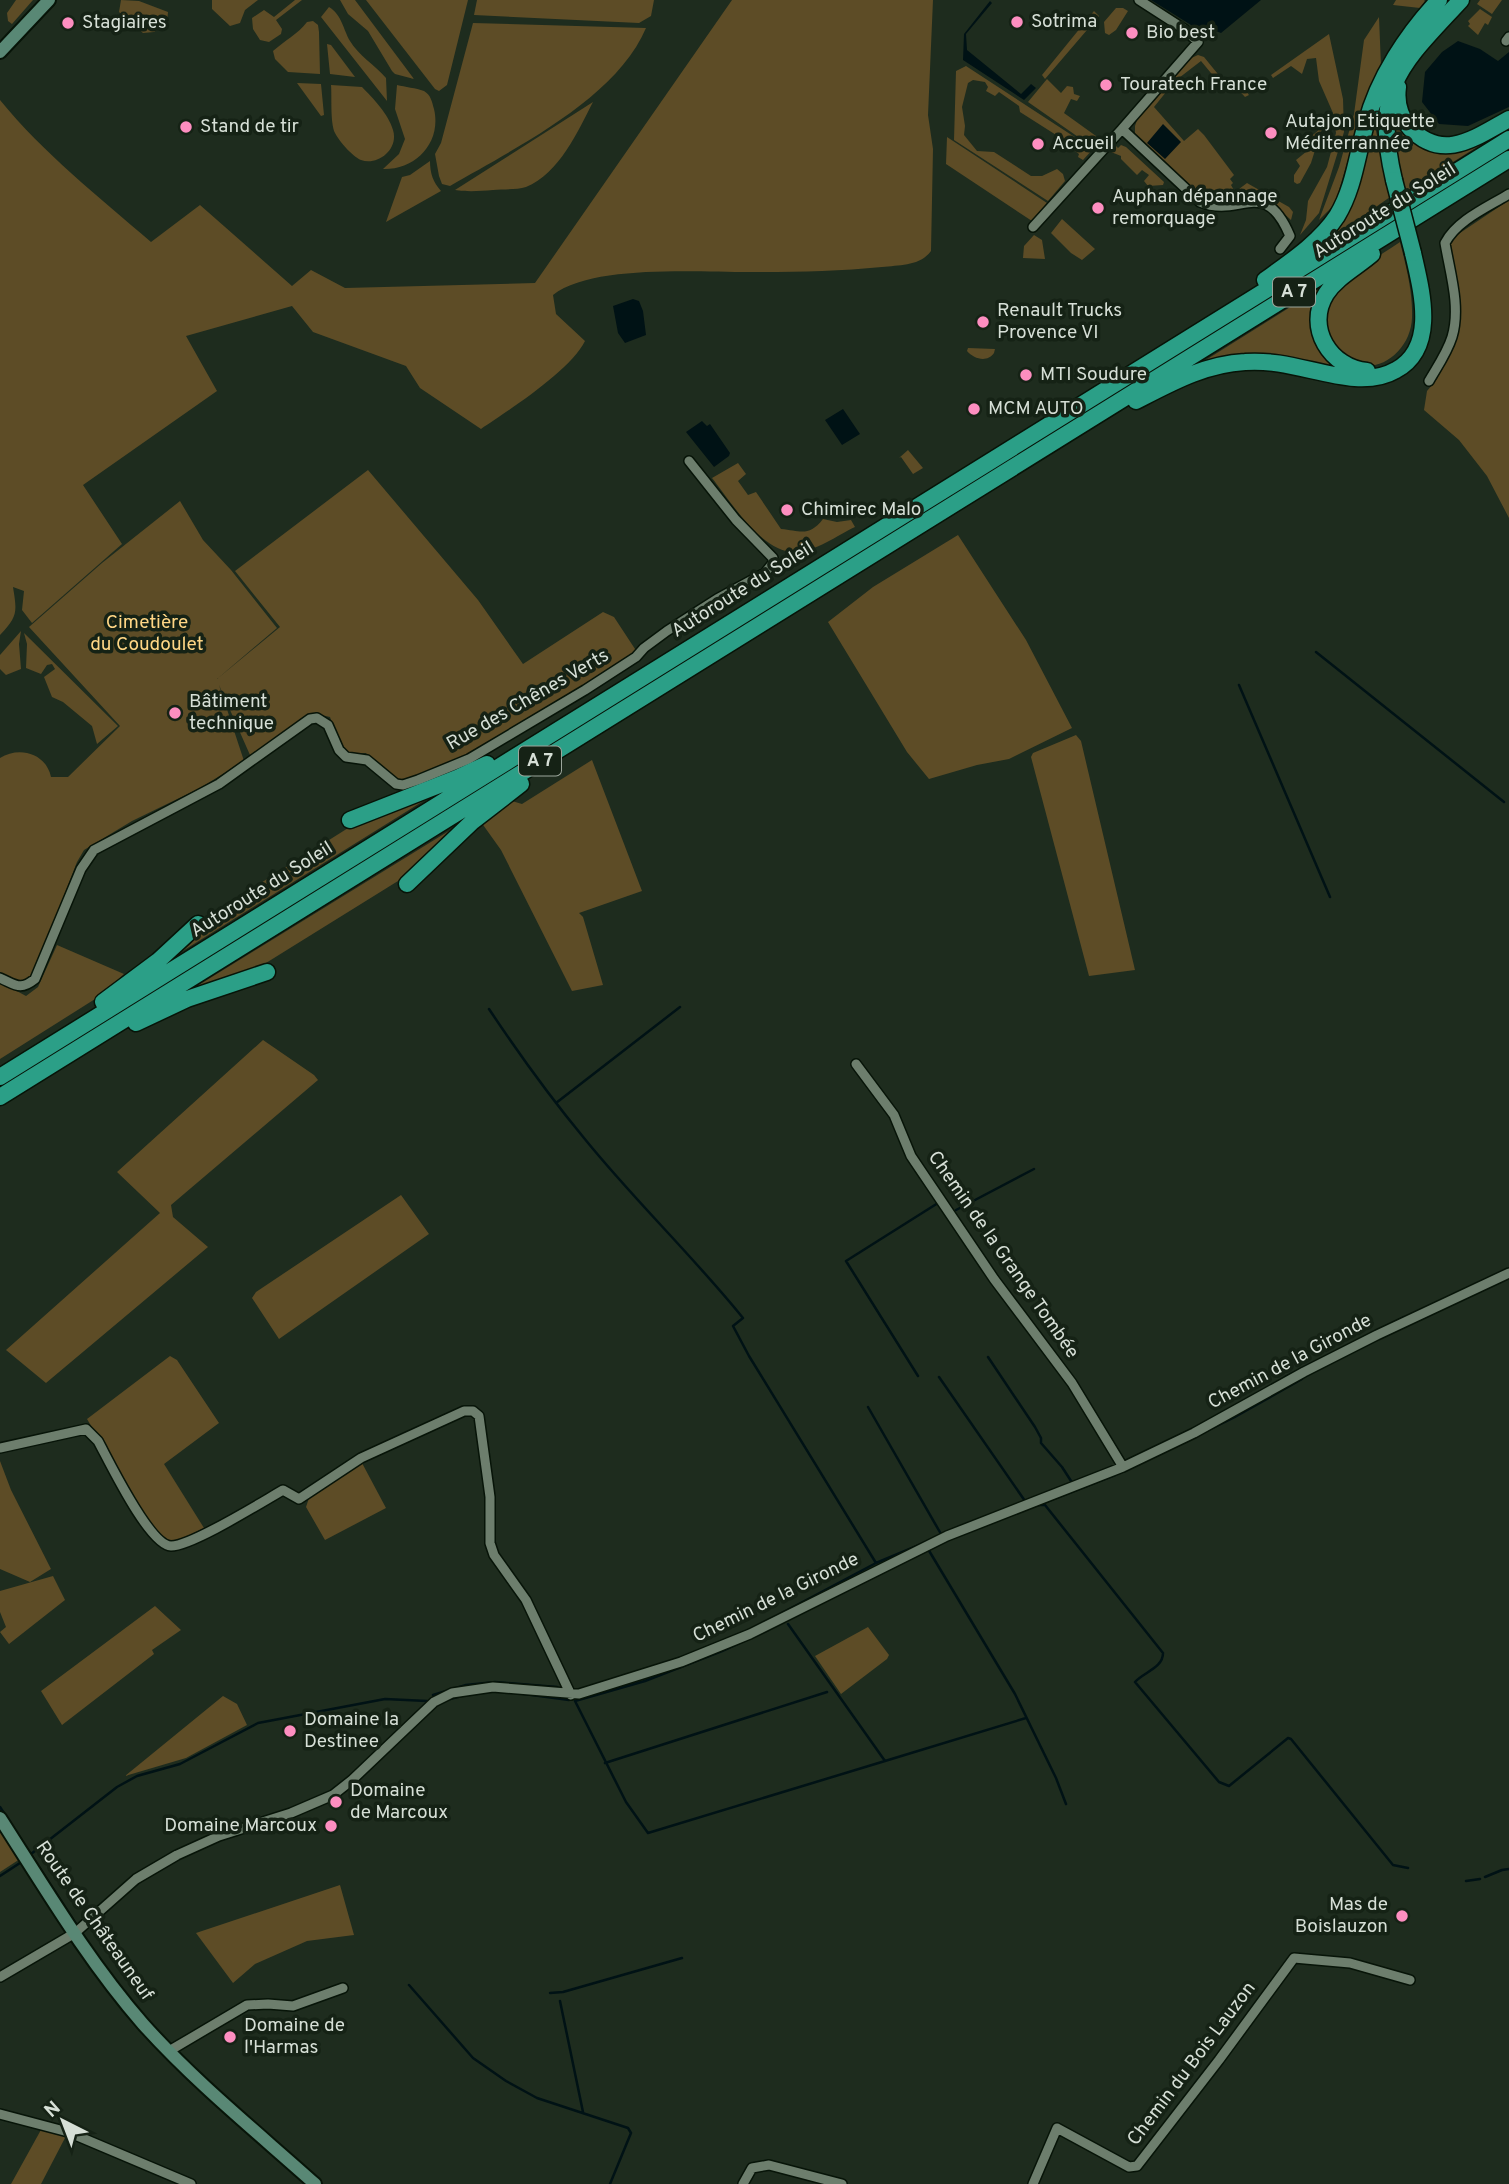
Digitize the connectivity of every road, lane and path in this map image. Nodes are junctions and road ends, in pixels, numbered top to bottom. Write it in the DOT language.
graph roads {
  1 [pos="49,0"];
  2 [pos="1139,0"];
  3 [pos="1438,0"];
  4 [pos="1461,0"];
  5 [pos="0,52"];
  6 [pos="1395,72"];
  7 [pos="1509,118"];
  8 [pos="1120,131"];
  9 [pos="1509,139"];
  10 [pos="1509,159"];
  11 [pos="1509,194"];
  12 [pos="1033,228"];
  13 [pos="1379,239"];
  14 [pos="1280,249"];
  15 [pos="1410,254"];
  16 [pos="1188,339"];
  17 [pos="1429,381"];
  18 [pos="1079,426"];
  19 [pos="689,461"];
  20 [pos="567,724"];
  21 [pos="576,739"];
  22 [pos="350,820"];
  23 [pos="407,884"];
  24 [pos="198,924"];
  25 [pos="267,972"];
  26 [pos="0,978"];
  27 [pos="856,1063"];
  28 [pos="52,1064"];
  29 [pos="0,1068"];
  30 [pos="0,1077"];
  31 [pos="0,1097"];
  32 [pos="1509,1273"];
  33 [pos="0,1447"];
  34 [pos="1123,1467"];
  35 [pos="571,1695"];
  36 [pos="0,1818"];
  37 [pos="75,1933"];
  38 [pos="0,1977"];
  39 [pos="1410,1980"];
  40 [pos="343,1988"];
  41 [pos="169,2052"];
  42 [pos="0,2114"];
  43 [pos="191,2184"];
  44 [pos="315,2184"];
  45 [pos="743,2184"];
  46 [pos="842,2184"];
  47 [pos="1033,2184"];
  1 -- 5 [label="main road"];
  2 -- 8 [label="street"];
  3 -- 6 [label="highway"];
  4 -- 6 [label="highway"];
  6 -- 7 [label="highway"];
  6 -- 15 [label="highway, bridge"];
  6 -- 16 [label="highway"];
  8 -- 12 [label="street"];
  8 -- 14 [label="street"];
  9 -- 16 [label="highway, Autoroute du Soleil / A 7"];
  10 -- 13 [label="highway, Autoroute du Soleil / A 7"];
  11 -- 17 [label="street"];
  13 -- 15 [label="highway"];
  13 -- 18 [label="highway, Autoroute du Soleil / A 7"];
  15 -- 18 [label="highway"];
  16 -- 20 [label="highway, Autoroute du Soleil / A 7"];
  18 -- 21 [label="highway, Autoroute du Soleil / A 7"];
  19 -- 26 [label="street, Rue des Chênes Verts"];
  20 -- 22 [label="highway"];
  20 -- 30 [label="highway, Autoroute du Soleil / A 7"];
  21 -- 23 [label="highway"];
  21 -- 28 [label="highway, Autoroute du Soleil / A 7"];
  24 -- 29 [label="highway"];
  25 -- 28 [label="highway"];
  27 -- 34 [label="street, Chemin de la Grange Tombée"];
  28 -- 31 [label="highway, Autoroute du Soleil / A 7"];
  32 -- 34 [label="street, Chemin de la Gironde"];
  33 -- 35 [label="street"];
  34 -- 35 [label="street, Chemin de la Gironde"];
  35 -- 37 [label="street, Chemin de la Gironde"];
  36 -- 37 [label="main road, Route de Châteauneuf"];
  37 -- 38 [label="street, Chemin de la Gironde"];
  37 -- 41 [label="main road, Route de Châteauneuf"];
  39 -- 47 [label="street, Chemin du Bois Lauzon"];
  40 -- 41 [label="street"];
  41 -- 44 [label="main road, Route de Châteauneuf"];
  42 -- 43 [label="street"];
  45 -- 46 [label="street"];
}
